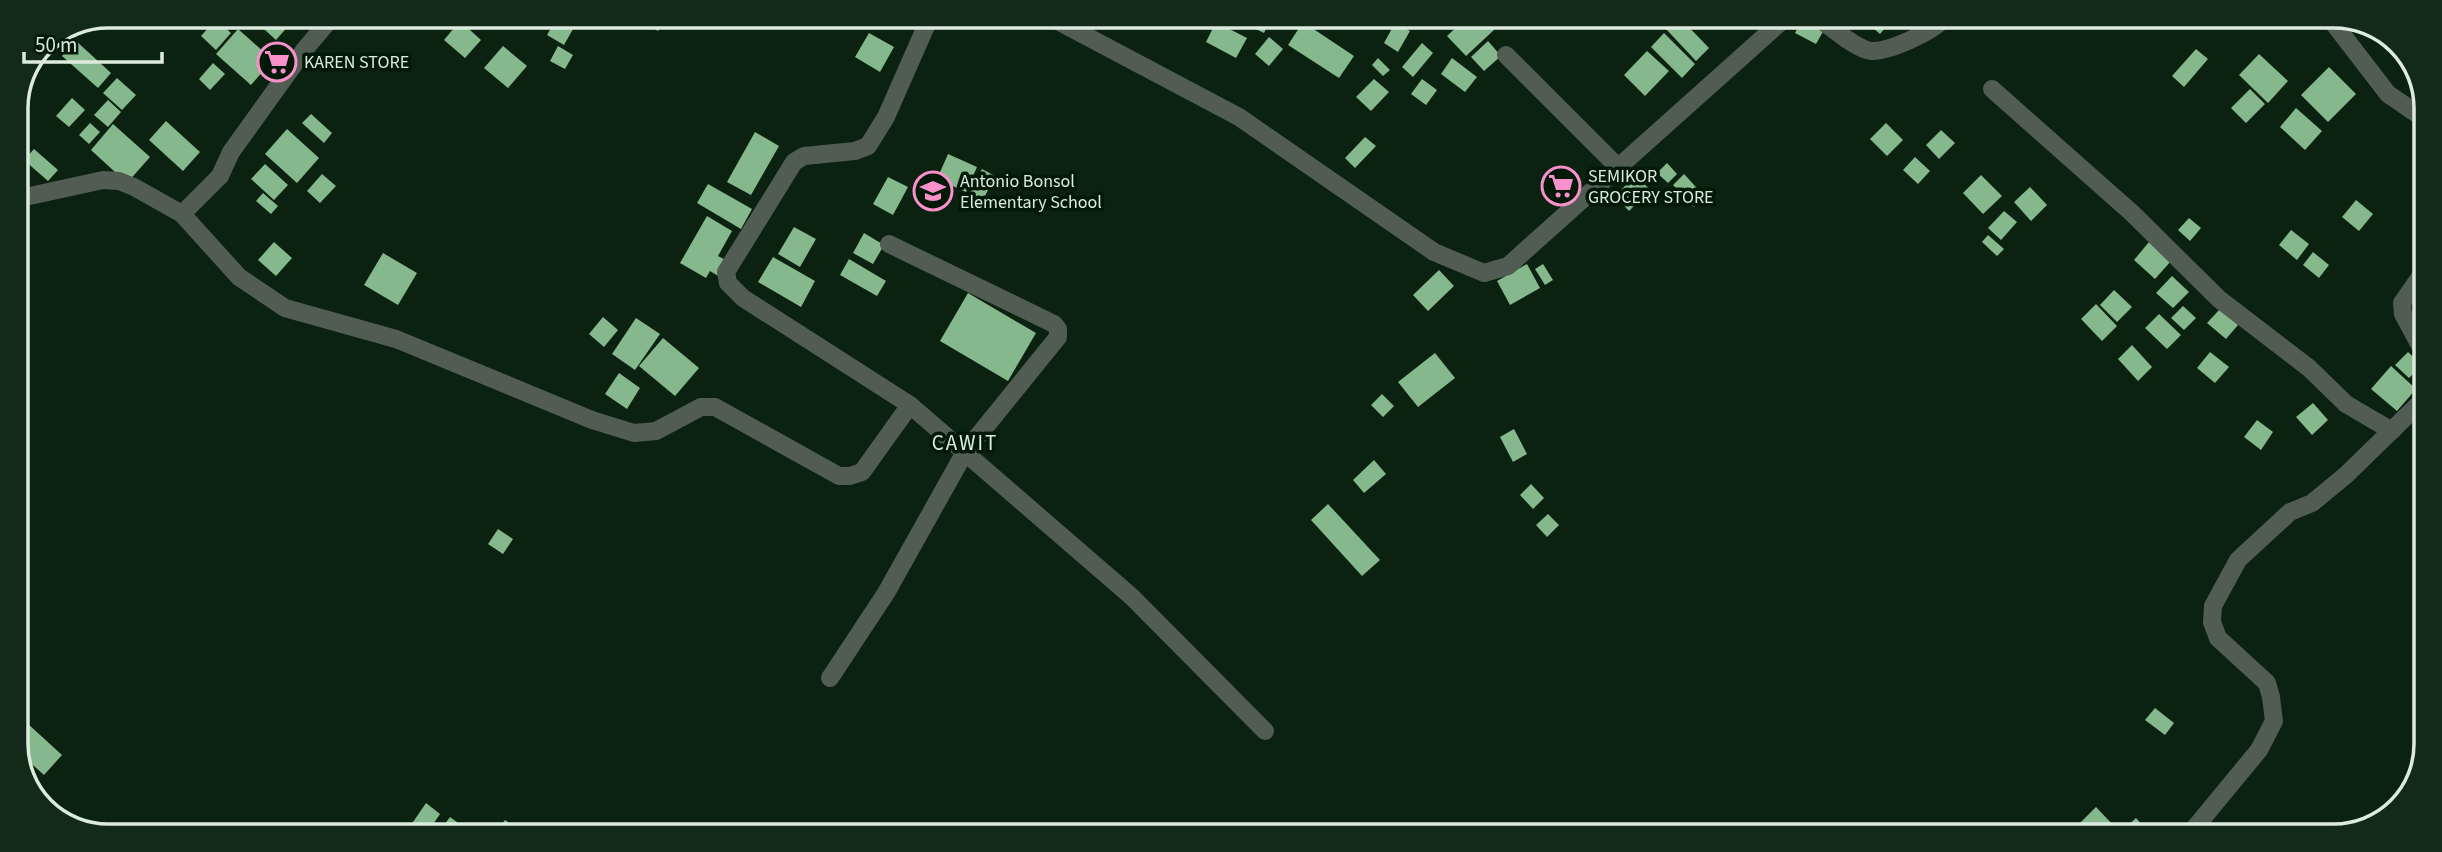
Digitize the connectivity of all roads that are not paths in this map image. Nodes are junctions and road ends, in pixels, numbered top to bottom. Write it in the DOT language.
graph roads {
  1 [pos="323,28"];
  2 [pos="926,28"];
  3 [pos="1071,28"];
  4 [pos="1774,28"];
  5 [pos="1833,28"];
  6 [pos="1933,28"];
  7 [pos="2337,28"];
  8 [pos="1506,55"];
  9 [pos="1992,89"];
  10 [pos="2414,112"];
  11 [pos="1619,169"];
  12 [pos="28,196"];
  13 [pos="182,214"];
  14 [pos="889,244"];
  15 [pos="2414,286"];
  16 [pos="2414,334"];
  17 [pos="910,405"];
  18 [pos="2414,410"];
  19 [pos="2392,431"];
  20 [pos="965,452"];
  21 [pos="830,678"];
  22 [pos="1265,731"];
  23 [pos="2198,824"];
  1 -- 13 [label="street"];
  2 -- 17 [label="street"];
  3 -- 11 [label="street"];
  4 -- 11 [label="street"];
  5 -- 6 [label="street"];
  7 -- 10 [label="street"];
  8 -- 11 [label="street"];
  9 -- 19 [label="street"];
  12 -- 13 [label="street"];
  13 -- 17 [label="street"];
  14 -- 20 [label="street"];
  15 -- 16 [label="street"];
  17 -- 20 [label="street"];
  18 -- 19 [label="street"];
  19 -- 23 [label="street"];
  20 -- 21 [label="street"];
  20 -- 22 [label="street"];
}
